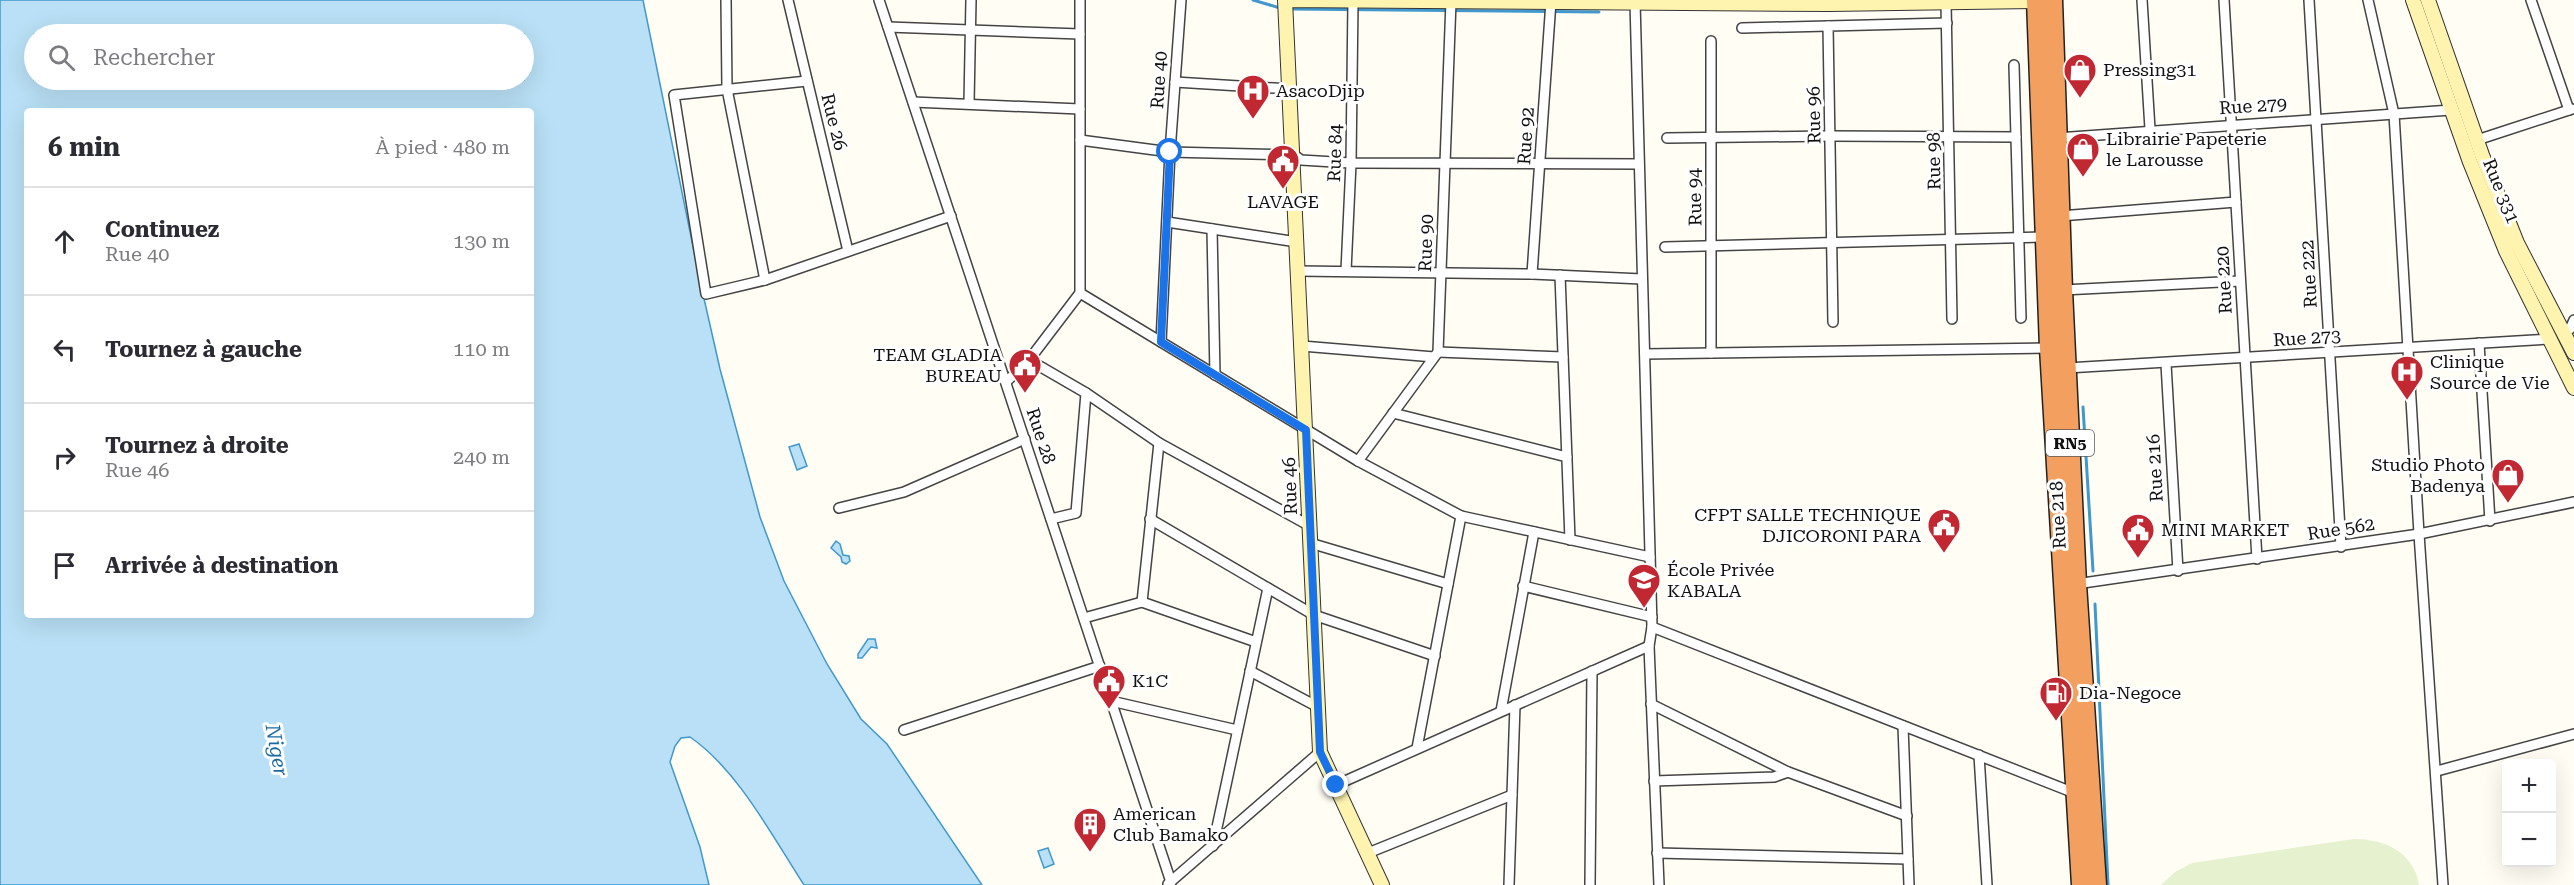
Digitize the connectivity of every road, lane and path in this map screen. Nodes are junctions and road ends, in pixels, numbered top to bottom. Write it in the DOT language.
graph roads {
  1 [pos="726,0"];
  2 [pos="788,0"];
  3 [pos="879,0"];
  4 [pos="971,0"];
  5 [pos="1080,0"];
  6 [pos="1181,0"];
  7 [pos="1285,0"];
  8 [pos="1353,0"];
  9 [pos="2041,0"];
  10 [pos="2142,0"];
  11 [pos="2224,0"];
  12 [pos="2309,0"];
  13 [pos="2368,0"];
  14 [pos="2414,0"];
  15 [pos="2428,0"];
  16 [pos="2531,0"];
  17 [pos="1887,1"];
  18 [pos="1635,2"];
  19 [pos="1946,3"];
  20 [pos="1452,8"];
  21 [pos="1551,9"];
  22 [pos="1947,23"];
  23 [pos="1828,26"];
  24 [pos="888,27"];
  25 [pos="1742,28"];
  26 [pos="971,29"];
  27 [pos="1080,34"];
  28 [pos="1711,41"];
  29 [pos="2014,65"];
  30 [pos="807,81"];
  31 [pos="1175,82"];
  32 [pos="727,89"];
  33 [pos="1290,89"];
  34 [pos="913,102"];
  35 [pos="969,103"];
  36 [pos="1080,109"];
  37 [pos="2571,109"];
  38 [pos="2451,110"];
  39 [pos="2394,114"];
  40 [pos="2316,119"];
  41 [pos="2231,124"];
  42 [pos="2150,129"];
  43 [pos="1831,136"];
  44 [pos="1950,136"];
  45 [pos="2016,137"];
  46 [pos="1667,138"];
  47 [pos="2057,138"];
  48 [pos="1710,139"];
  49 [pos="1080,140"];
  50 [pos="2477,140"];
  51 [pos="1170,152"];
  52 [pos="1294,155"];
  53 [pos="1351,163"];
  54 [pos="1540,164"];
  55 [pos="1639,164"];
  56 [pos="1446,165"];
  57 [pos="2236,202"];
  58 [pos="951,216"];
  59 [pos="2060,216"];
  60 [pos="1167,222"];
  61 [pos="1212,229"];
  62 [pos="2044,237"];
  63 [pos="2020,238"];
  64 [pos="1951,239"];
  65 [pos="1297,242"];
  66 [pos="1833,242"];
  67 [pos="1712,246"];
  68 [pos="1665,247"];
  69 [pos="848,251"];
  70 [pos="1298,271"];
  71 [pos="1346,271"];
  72 [pos="1442,272"];
  73 [pos="1532,274"];
  74 [pos="1560,275"];
  75 [pos="1642,279"];
  76 [pos="765,280"];
  77 [pos="2241,280"];
  78 [pos="2062,290"];
  79 [pos="1080,293"];
  80 [pos="2021,318"];
  81 [pos="1952,319"];
  82 [pos="2574,320"];
  83 [pos="1833,322"];
  84 [pos="2563,332"];
  85 [pos="2549,339"];
  86 [pos="1161,342"];
  87 [pos="2479,344"];
  88 [pos="1302,345"];
  89 [pos="2049,348"];
  90 [pos="2408,348"];
  91 [pos="1711,353"];
  92 [pos="2330,353"];
  93 [pos="2574,353"];
  94 [pos="1645,354"];
  95 [pos="1436,355"];
  96 [pos="1563,357"];
  97 [pos="2245,358"];
  98 [pos="1029,360"];
  99 [pos="2166,364"];
  100 [pos="2067,368"];
  101 [pos="1215,375"];
  102 [pos="1005,382"];
  103 [pos="2574,388"];
  104 [pos="1086,393"];
  105 [pos="1393,413"];
  106 [pos="1306,430"];
  107 [pos="1025,439"];
  108 [pos="1159,443"];
  109 [pos="1567,457"];
  110 [pos="1358,461"];
  111 [pos="2574,502"];
  112 [pos="839,508"];
  113 [pos="1461,516"];
  114 [pos="1051,519"];
  115 [pos="1150,519"];
  116 [pos="2490,521"];
  117 [pos="1310,526"];
  118 [pos="1534,532"];
  119 [pos="2419,534"];
  120 [pos="1570,540"];
  121 [pos="1310,543"];
  122 [pos="2341,546"];
  123 [pos="1650,557"];
  124 [pos="2257,559"];
  125 [pos="2178,571"];
  126 [pos="1448,584"];
  127 [pos="2070,585"];
  128 [pos="1523,586"];
  129 [pos="1268,588"];
  130 [pos="1142,602"];
  131 [pos="1314,615"];
  132 [pos="1084,618"];
  133 [pos="1652,622"];
  134 [pos="1256,642"];
  135 [pos="1648,646"];
  136 [pos="1435,656"];
  137 [pos="1100,666"];
  138 [pos="1250,671"];
  139 [pos="1592,671"];
  140 [pos="1111,701"];
  141 [pos="1651,704"];
  142 [pos="1515,705"];
  143 [pos="1318,707"];
  144 [pos="1501,711"];
  145 [pos="1903,726"];
  146 [pos="904,730"];
  147 [pos="1237,730"];
  148 [pos="2574,734"];
  149 [pos="1417,748"];
  150 [pos="1320,752"];
  151 [pos="1979,755"];
  152 [pos="2437,771"];
  153 [pos="1788,772"];
  154 [pos="1654,781"];
  155 [pos="1336,785"];
  156 [pos="2076,794"];
  157 [pos="1512,795"];
  158 [pos="1906,816"];
  159 [pos="1213,846"];
  160 [pos="1368,853"];
  161 [pos="1657,853"];
  162 [pos="1908,859"];
  163 [pos="1169,884"];
  164 [pos="1382,885"];
  165 [pos="1509,885"];
  166 [pos="1590,885"];
  167 [pos="1659,885"];
  168 [pos="1909,885"];
  169 [pos="1987,885"];
  170 [pos="2081,885"];
  171 [pos="2097,885"];
  172 [pos="2443,885"];
  1 -- 32 [label="street"];
  2 -- 30 [label="street, Rue 26"];
  3 -- 24 [label="street, Rue 28"];
  4 -- 26 [label="street"];
  5 -- 27 [label="street"];
  6 -- 31 [label="street, Rue 40"];
  7 -- 8 [label="street"];
  7 -- 33 [label="street, Rue 46"];
  8 -- 20 [label="street"];
  8 -- 53 [label="street, Rue 84"];
  9 -- 19 [label="street"];
  9 -- 47 [label="highway, Rue 218 / RN5"];
  9 -- 62 [label="highway, Rue 218 / RN5"];
  10 -- 42 [label="street"];
  11 -- 41 [label="street, Rue 220"];
  12 -- 40 [label="street, Rue 222"];
  13 -- 39 [label="street"];
  14 -- 38 [label="street, Rue 331"];
  15 -- 50 [label="street, Rue 331"];
  16 -- 37 [label="street"];
  17 -- 18 [label="street"];
  17 -- 19 [label="street"];
  18 -- 21 [label="street"];
  18 -- 55 [label="street"];
  19 -- 22 [label="street, Rue 98"];
  20 -- 21 [label="street"];
  20 -- 56 [label="street, Rue 90"];
  21 -- 54 [label="street, Rue 92"];
  22 -- 23 [label="street"];
  22 -- 44 [label="street, Rue 98"];
  23 -- 25 [label="street"];
  23 -- 43 [label="street, Rue 96"];
  24 -- 26 [label="street"];
  24 -- 34 [label="street, Rue 28"];
  26 -- 27 [label="street"];
  26 -- 35 [label="street"];
  27 -- 36 [label="street"];
  28 -- 48 [label="street, Rue 94"];
  29 -- 45 [label="street"];
  30 -- 32 [label="street"];
  30 -- 69 [label="street, Rue 26"];
  31 -- 33 [label="street"];
  31 -- 51 [label="street, Rue 40"];
  32 -- 76 [label="street"];
  32 -- 76 [label="street"];
  33 -- 52 [label="street, Rue 46"];
  34 -- 35 [label="street"];
  34 -- 58 [label="street, Rue 28"];
  35 -- 36 [label="street"];
  36 -- 49 [label="street"];
  37 -- 50 [label="street"];
  38 -- 39 [label="street, Rue 279"];
  38 -- 85 [label="street, Rue 331"];
  39 -- 40 [label="street, Rue 279"];
  39 -- 90 [label="street"];
  40 -- 41 [label="street, Rue 279"];
  40 -- 92 [label="street, Rue 222"];
  41 -- 42 [label="street, Rue 279"];
  41 -- 57 [label="street, Rue 220"];
  42 -- 47 [label="street, Rue 279"];
  43 -- 44 [label="street"];
  43 -- 48 [label="street"];
  43 -- 66 [label="street, Rue 96"];
  44 -- 45 [label="street"];
  44 -- 64 [label="street, Rue 98"];
  45 -- 63 [label="street"];
  46 -- 48 [label="street"];
  47 -- 59 [label="highway, Rue 218 / RN5"];
  48 -- 67 [label="street, Rue 94"];
  49 -- 51 [label="street"];
  49 -- 79 [label="street"];
  50 -- 84 [label="street, Rue 331"];
  51 -- 52 [label="street"];
  51 -- 60 [label="street, Rue 40"];
  52 -- 53 [label="street"];
  52 -- 65 [label="street, Rue 46"];
  53 -- 56 [label="street"];
  53 -- 71 [label="street, Rue 84"];
  54 -- 55 [label="street"];
  54 -- 56 [label="street"];
  54 -- 73 [label="street, Rue 92"];
  55 -- 75 [label="street"];
  56 -- 72 [label="street, Rue 90"];
  57 -- 59 [label="street"];
  57 -- 77 [label="street, Rue 220"];
  58 -- 69 [label="street"];
  58 -- 102 [label="street, Rue 28"];
  59 -- 78 [label="highway, Rue 218 / RN5"];
  60 -- 61 [label="street"];
  60 -- 86 [label="street, Rue 40"];
  61 -- 65 [label="street"];
  61 -- 101 [label="street"];
  62 -- 63 [label="street"];
  62 -- 89 [label="highway, Rue 218 / RN5"];
  63 -- 64 [label="street"];
  63 -- 80 [label="street"];
  64 -- 66 [label="street"];
  64 -- 81 [label="street, Rue 98"];
  65 -- 70 [label="street, Rue 46"];
  66 -- 67 [label="street"];
  66 -- 83 [label="street, Rue 96"];
  67 -- 68 [label="street"];
  67 -- 91 [label="street, Rue 94"];
  69 -- 76 [label="street"];
  70 -- 71 [label="street"];
  70 -- 88 [label="street, Rue 46"];
  71 -- 72 [label="street"];
  72 -- 73 [label="street"];
  72 -- 95 [label="street, Rue 90"];
  73 -- 74 [label="street"];
  74 -- 75 [label="street"];
  74 -- 96 [label="street"];
  75 -- 94 [label="street"];
  77 -- 78 [label="street"];
  77 -- 97 [label="street, Rue 220"];
  78 -- 100 [label="highway, Rue 218 / RN5"];
  79 -- 86 [label="street"];
  79 -- 98 [label="street"];
  82 -- 84 [label="street"];
  84 -- 93 [label="street, Rue 331"];
  85 -- 87 [label="street, Rue 273"];
  85 -- 103 [label="street, Rue 331"];
  86 -- 101 [label="street"];
  87 -- 90 [label="street, Rue 273"];
  87 -- 116 [label="street"];
  88 -- 95 [label="street"];
  88 -- 106 [label="street, Rue 46"];
  89 -- 91 [label="street"];
  89 -- 127 [label="highway, Rue 218 / RN5"];
  90 -- 92 [label="street, Rue 273"];
  90 -- 119 [label="street"];
  91 -- 94 [label="street"];
  92 -- 97 [label="street, Rue 273"];
  92 -- 122 [label="street, Rue 222"];
  94 -- 123 [label="street"];
  95 -- 96 [label="street"];
  95 -- 105 [label="street"];
  96 -- 109 [label="street"];
  97 -- 99 [label="street, Rue 273"];
  97 -- 124 [label="street, Rue 220"];
  98 -- 102 [label="street"];
  98 -- 104 [label="street"];
  99 -- 100 [label="street, Rue 273"];
  99 -- 125 [label="street, Rue 216"];
  100 -- 127 [label="highway, Rue 218 / RN5"];
  101 -- 106 [label="street"];
  102 -- 107 [label="street, Rue 28"];
  104 -- 108 [label="street"];
  104 -- 114 [label="street"];
  105 -- 109 [label="street"];
  105 -- 110 [label="street"];
  106 -- 110 [label="street"];
  106 -- 117 [label="street, Rue 46"];
  107 -- 112 [label="street"];
  107 -- 114 [label="street, Rue 28"];
  108 -- 115 [label="street"];
  108 -- 117 [label="street"];
  109 -- 120 [label="street"];
  110 -- 113 [label="street"];
  111 -- 116 [label="street, Rue 562"];
  113 -- 118 [label="street"];
  113 -- 126 [label="street"];
  114 -- 132 [label="street, Rue 28"];
  115 -- 129 [label="street"];
  115 -- 130 [label="street"];
  116 -- 119 [label="street, Rue 562"];
  117 -- 121 [label="street, Rue 46"];
  118 -- 120 [label="street"];
  118 -- 128 [label="street"];
  119 -- 122 [label="street, Rue 562"];
  119 -- 152 [label="street"];
  120 -- 123 [label="street"];
  121 -- 126 [label="street"];
  121 -- 131 [label="street, Rue 46"];
  122 -- 124 [label="street, Rue 562"];
  123 -- 133 [label="street"];
  124 -- 125 [label="street, Rue 562"];
  125 -- 127 [label="street, Rue 562"];
  126 -- 136 [label="street"];
  127 -- 156 [label="highway, Rue 218 / RN5"];
  127 -- 171 [label="highway, Rue 218 / RN5"];
  128 -- 133 [label="street"];
  128 -- 144 [label="street"];
  129 -- 131 [label="street"];
  129 -- 134 [label="street"];
  130 -- 132 [label="street"];
  130 -- 134 [label="street"];
  131 -- 136 [label="street"];
  131 -- 143 [label="street, Rue 46"];
  132 -- 137 [label="street, Rue 28"];
  133 -- 135 [label="street"];
  133 -- 145 [label="street"];
  134 -- 138 [label="street"];
  135 -- 139 [label="street"];
  135 -- 141 [label="street"];
  136 -- 149 [label="street"];
  137 -- 140 [label="street, Rue 28"];
  137 -- 146 [label="street"];
  138 -- 143 [label="street"];
  138 -- 147 [label="street"];
  139 -- 142 [label="street"];
  139 -- 166 [label="street"];
  140 -- 147 [label="street"];
  140 -- 163 [label="street, Rue 28"];
  141 -- 153 [label="street"];
  141 -- 154 [label="street"];
  142 -- 144 [label="street"];
  142 -- 157 [label="street"];
  143 -- 150 [label="street, Rue 46"];
  144 -- 149 [label="street"];
  145 -- 151 [label="street"];
  145 -- 158 [label="street"];
  147 -- 159 [label="street"];
  148 -- 152 [label="street"];
  149 -- 155 [label="street"];
  150 -- 155 [label="street, Rue 46"];
  150 -- 159 [label="street"];
  151 -- 156 [label="street"];
  151 -- 169 [label="street"];
  152 -- 172 [label="street"];
  153 -- 154 [label="street"];
  153 -- 158 [label="street"];
  154 -- 161 [label="street"];
  155 -- 160 [label="street, Rue 46"];
  156 -- 170 [label="highway, Rue 218 / RN5"];
  157 -- 160 [label="street"];
  157 -- 165 [label="street"];
  158 -- 162 [label="street"];
  159 -- 163 [label="street"];
  160 -- 164 [label="street, Rue 46"];
  161 -- 162 [label="street"];
  161 -- 167 [label="street"];
  162 -- 168 [label="street"];
}
